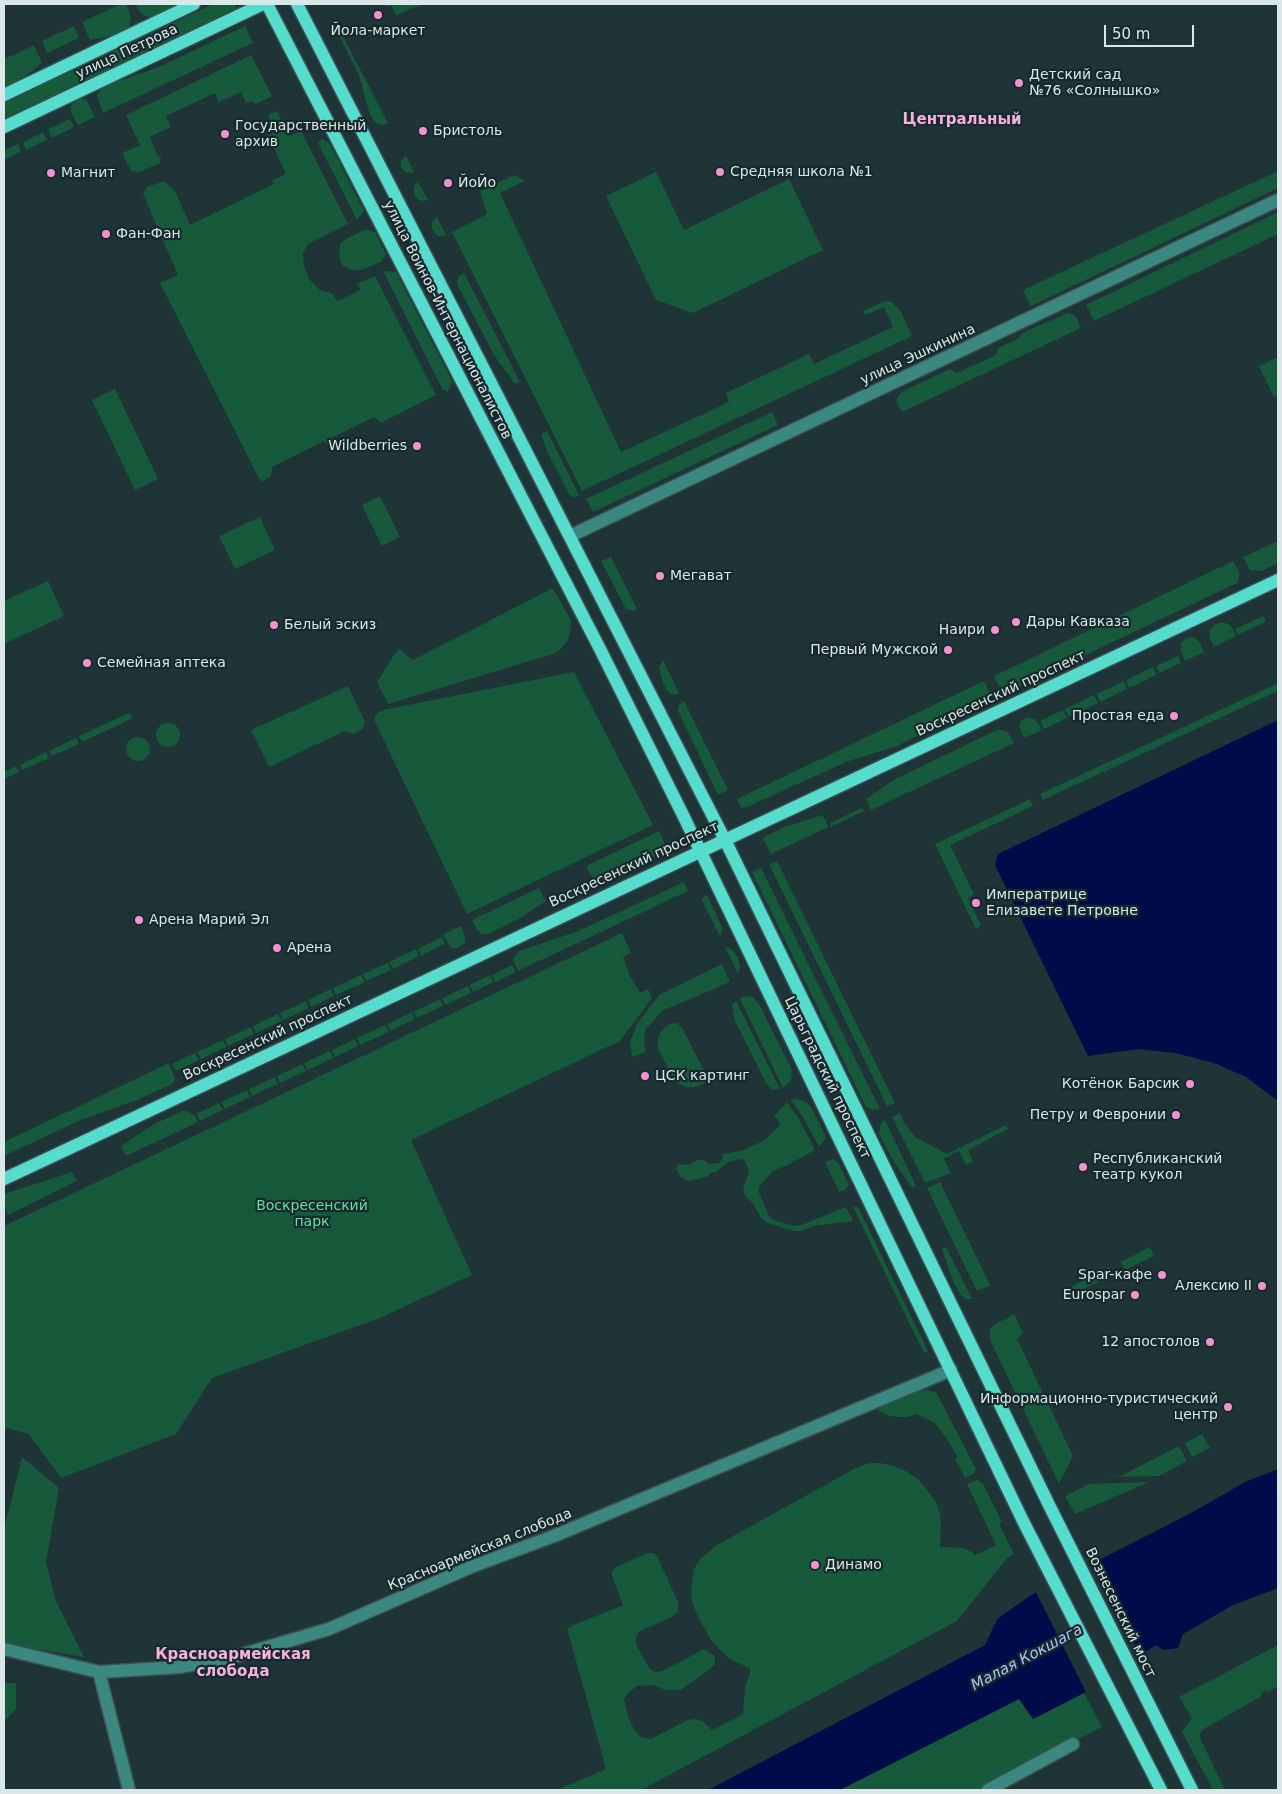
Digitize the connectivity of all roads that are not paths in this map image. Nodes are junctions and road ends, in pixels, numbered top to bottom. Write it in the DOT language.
graph roads {
  1 [pos="194,4"];
  2 [pos="263,4"];
  3 [pos="267,4"];
  4 [pos="297,4"];
  5 [pos="4,95"];
  6 [pos="4,126"];
  7 [pos="1278,200"];
  8 [pos="570,536"];
  9 [pos="1278,580"];
  10 [pos="622,638"];
  11 [pos="600,650"];
  12 [pos="725,840"];
  13 [pos="701,851"];
  14 [pos="4,1179"];
  15 [pos="951,1370"];
  16 [pos="1050,1507"];
  17 [pos="4,1649"];
  18 [pos="98,1672"];
  19 [pos="1074,1744"];
  20 [pos="130,1790"];
  21 [pos="988,1790"];
  22 [pos="1161,1790"];
  23 [pos="1192,1790"];
  1 -- 5 [label="main road, улица Петрова"];
  2 -- 6 [label="main road, улица Петрова"];
  3 -- 11 [label="main road, улица Воинов-Интернационалистов"];
  4 -- 8 [label="main road, улица Воинов-Интернационалистов"];
  7 -- 8 [label="street, улица Эшкинина"];
  8 -- 10 [label="main road, улица Воинов-Интернационалистов"];
  9 -- 12 [label="main road, Воскресенский проспект"];
  10 -- 12 [label="main road, Царьградский проспект"];
  11 -- 13 [label="main road, Царьградский проспект"];
  12 -- 13 [label="main road, Воскресенский проспект"];
  12 -- 16 [label="main road, Царьградский проспект"];
  13 -- 14 [label="main road, Воскресенский проспект"];
  13 -- 15 [label="main road, Царьградский проспект"];
  15 -- 18 [label="street, Красноармейская слобода"];
  15 -- 22 [label="main road, Царьградский проспект"];
  16 -- 23 [label="main road, Вознесенский мост"];
  17 -- 18 [label="street, Красноармейская слобода"];
  18 -- 20 [label="street"];
  19 -- 21 [label="street"];
}
